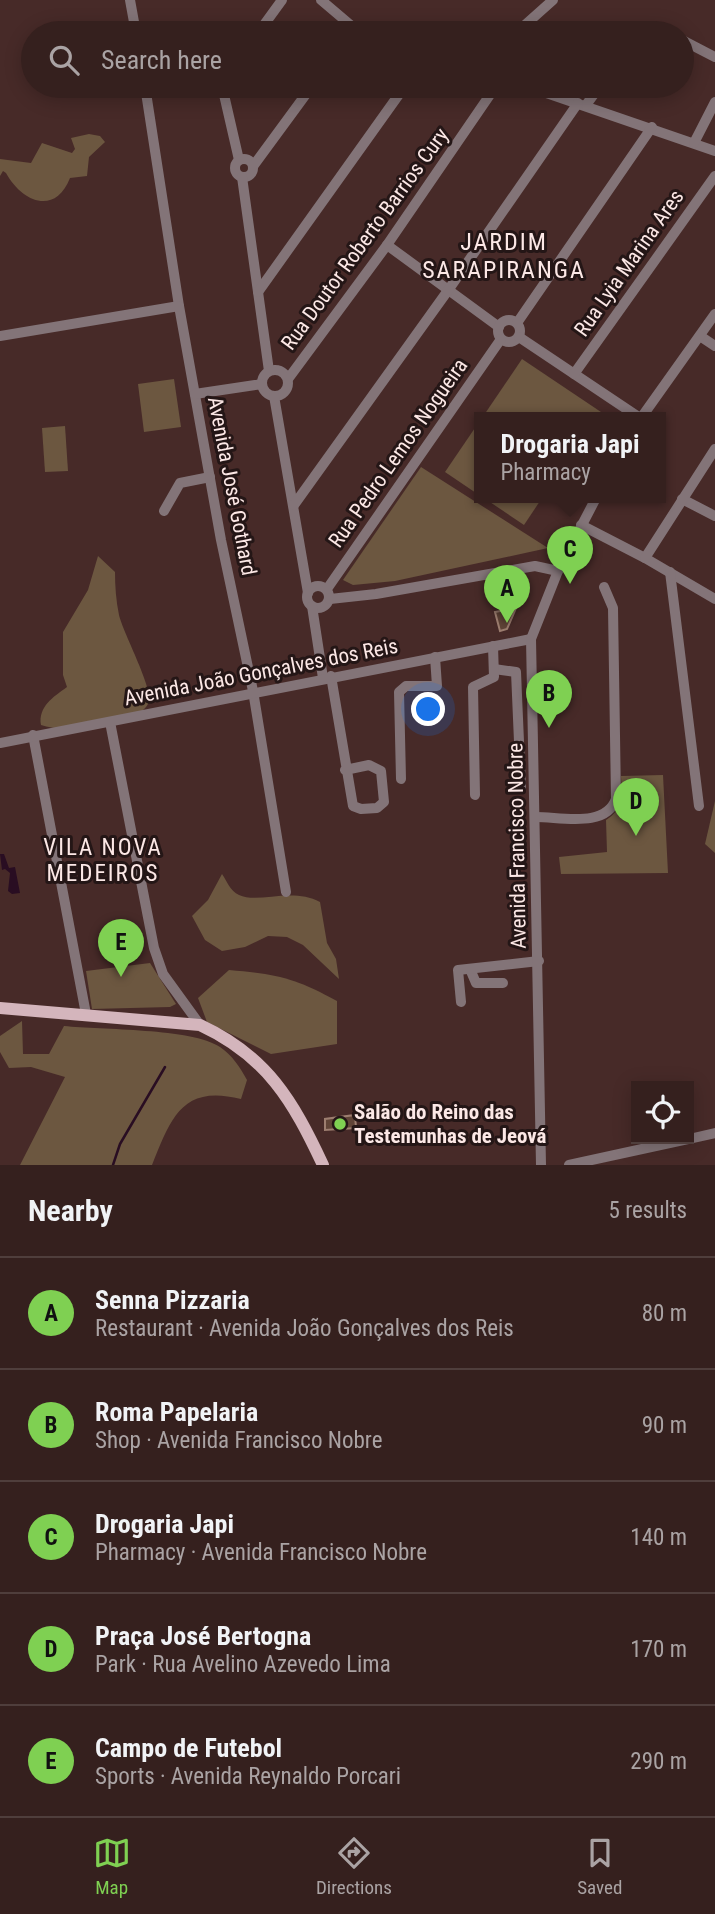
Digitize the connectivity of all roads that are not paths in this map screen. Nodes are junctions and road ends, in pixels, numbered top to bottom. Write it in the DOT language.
graph roads {
  1 [pos="130,0"];
  2 [pos="282,0"];
  3 [pos="321,0"];
  4 [pos="553,0"];
  5 [pos="134,21"];
  6 [pos="267,21"];
  7 [pos="342,21"];
  8 [pos="529,21"];
  9 [pos="694,46"];
  10 [pos="715,57"];
  11 [pos="146,98"];
  12 [pos="225,98"];
  13 [pos="303,98"];
  14 [pos="396,98"];
  15 [pos="488,98"];
  16 [pos="563,98"];
  17 [pos="588,98"];
  18 [pos="715,102"];
  19 [pos="582,104"];
  20 [pos="652,127"];
  21 [pos="694,143"];
  22 [pos="715,151"];
  23 [pos="239,160"];
  24 [pos="254,165"];
  25 [pos="715,176"];
  26 [pos="242,177"];
  27 [pos="387,245"];
  28 [pos="449,289"];
  29 [pos="258,292"];
  30 [pos="179,306"];
  31 [pos="715,314"];
  32 [pos="517,323"];
  33 [pos="499,327"];
  34 [pos="0,336"];
  35 [pos="700,336"];
  36 [pos="519,337"];
  37 [pos="502,339"];
  38 [pos="715,346"];
  39 [pos="269,371"];
  40 [pos="574,373"];
  41 [pos="288,379"];
  42 [pos="262,384"];
  43 [pos="195,394"];
  44 [pos="274,396"];
  45 [pos="631,412"];
  46 [pos="644,412"];
  47 [pos="715,449"];
  48 [pos="210,477"];
  49 [pos="682,499"];
  50 [pos="593,503"];
  51 [pos="295,505"];
  52 [pos="164,511"];
  53 [pos="715,516"];
  54 [pos="581,525"];
  55 [pos="645,558"];
  56 [pos="558,571"];
  57 [pos="670,572"];
  58 [pos="604,587"];
  59 [pos="308,593"];
  60 [pos="328,594"];
  61 [pos="715,599"];
  62 [pos="312,606"];
  63 [pos="531,639"];
  64 [pos="493,646"];
  65 [pos="435,657"];
  66 [pos="494,669"];
  67 [pos="327,677"];
  68 [pos="253,691"];
  69 [pos="110,722"];
  70 [pos="33,736"];
  71 [pos="0,743"];
  72 [pos="345,770"];
  73 [pos="401,779"];
  74 [pos="521,788"];
  75 [pos="475,795"];
  76 [pos="699,806"];
  77 [pos="536,817"];
  78 [pos="286,892"];
  79 [pos="539,961"];
  80 [pos="470,969"];
  81 [pos="503,983"];
  82 [pos="461,1002"];
  83 [pos="0,1007"];
  84 [pos="86,1014"];
  85 [pos="200,1025"];
  86 [pos="715,1133"];
  87 [pos="694,1138"];
  88 [pos="665,1144"];
  89 [pos="323,1165"];
  90 [pos="541,1165"];
  91 [pos="569,1165"];
  1 -- 5 [label="street"];
  2 -- 6 [label="street"];
  3 -- 7 [label="street"];
  4 -- 8 [label="street"];
  9 -- 10 [label="street"];
  11 -- 30 [label="street, Avenida José Gothard"];
  12 -- 23 [label="street"];
  13 -- 24 [label="street"];
  14 -- 29 [label="street"];
  15 -- 27 [label="street, Rua Doutor Roberto Barrios Cury"];
  16 -- 19 [label="street"];
  17 -- 19 [label="street"];
  18 -- 21 [label="street"];
  19 -- 20 [label="street"];
  19 -- 28 [label="street"];
  20 -- 21 [label="street"];
  20 -- 32 [label="street"];
  21 -- 22 [label="street"];
  23 -- 24 [label="street"];
  23 -- 26 [label="street"];
  24 -- 26 [label="street"];
  25 -- 40 [label="street, Rua Lyia Marina Ares"];
  26 -- 29 [label="street"];
  27 -- 28 [label="street"];
  27 -- 41 [label="street, Rua Doutor Roberto Barrios Cury"];
  28 -- 33 [label="street"];
  28 -- 51 [label="street"];
  29 -- 39 [label="street"];
  30 -- 34 [label="street"];
  30 -- 43 [label="street, Avenida José Gothard"];
  31 -- 35 [label="street"];
  32 -- 33 [label="street"];
  32 -- 36 [label="street"];
  33 -- 37 [label="street"];
  35 -- 38 [label="street"];
  35 -- 46 [label="street"];
  36 -- 37 [label="street"];
  36 -- 40 [label="street"];
  37 -- 60 [label="street, Rua Pedro Lemos Nogueira"];
  39 -- 41 [label="street"];
  39 -- 42 [label="street"];
  40 -- 45 [label="street"];
  41 -- 44 [label="street"];
  42 -- 43 [label="street"];
  42 -- 44 [label="street"];
  43 -- 48 [label="street, Avenida José Gothard"];
  44 -- 51 [label="street"];
  47 -- 49 [label="street"];
  48 -- 52 [label="street"];
  48 -- 68 [label="street, Avenida José Gothard"];
  49 -- 53 [label="street"];
  49 -- 55 [label="street"];
  50 -- 54 [label="street, Avenida Francisco Nobre"];
  51 -- 59 [label="street"];
  54 -- 55 [label="street"];
  54 -- 56 [label="street, Avenida Francisco Nobre"];
  55 -- 57 [label="street"];
  56 -- 60 [label="street"];
  56 -- 63 [label="street, Avenida Francisco Nobre"];
  57 -- 61 [label="street"];
  57 -- 76 [label="street"];
  58 -- 77 [label="street"];
  59 -- 60 [label="street"];
  59 -- 62 [label="street"];
  60 -- 62 [label="street"];
  62 -- 67 [label="street"];
  63 -- 64 [label="street, Avenida João Gonçalves dos Reis"];
  63 -- 77 [label="street, Avenida Francisco Nobre"];
  64 -- 65 [label="street, Avenida João Gonçalves dos Reis"];
  64 -- 66 [label="street"];
  65 -- 67 [label="street, Avenida João Gonçalves dos Reis"];
  65 -- 73 [label="street"];
  66 -- 74 [label="street"];
  66 -- 75 [label="street"];
  67 -- 68 [label="street, Avenida João Gonçalves dos Reis"];
  67 -- 72 [label="street"];
  68 -- 69 [label="street, Avenida João Gonçalves dos Reis"];
  68 -- 78 [label="street, Avenida José Gothard"];
  69 -- 70 [label="street, Avenida João Gonçalves dos Reis"];
  69 -- 85 [label="street"];
  70 -- 71 [label="street, Avenida João Gonçalves dos Reis"];
  70 -- 84 [label="street"];
  72 -- 72 [label="street"];
  77 -- 79 [label="street, Avenida Francisco Nobre"];
  79 -- 80 [label="street"];
  79 -- 90 [label="street, Avenida Francisco Nobre"];
  80 -- 81 [label="street"];
  80 -- 82 [label="street"];
  83 -- 84 [label="main road"];
  84 -- 85 [label="main road"];
  85 -- 89 [label="main road"];
  86 -- 87 [label="street"];
  88 -- 91 [label="street"];
}
